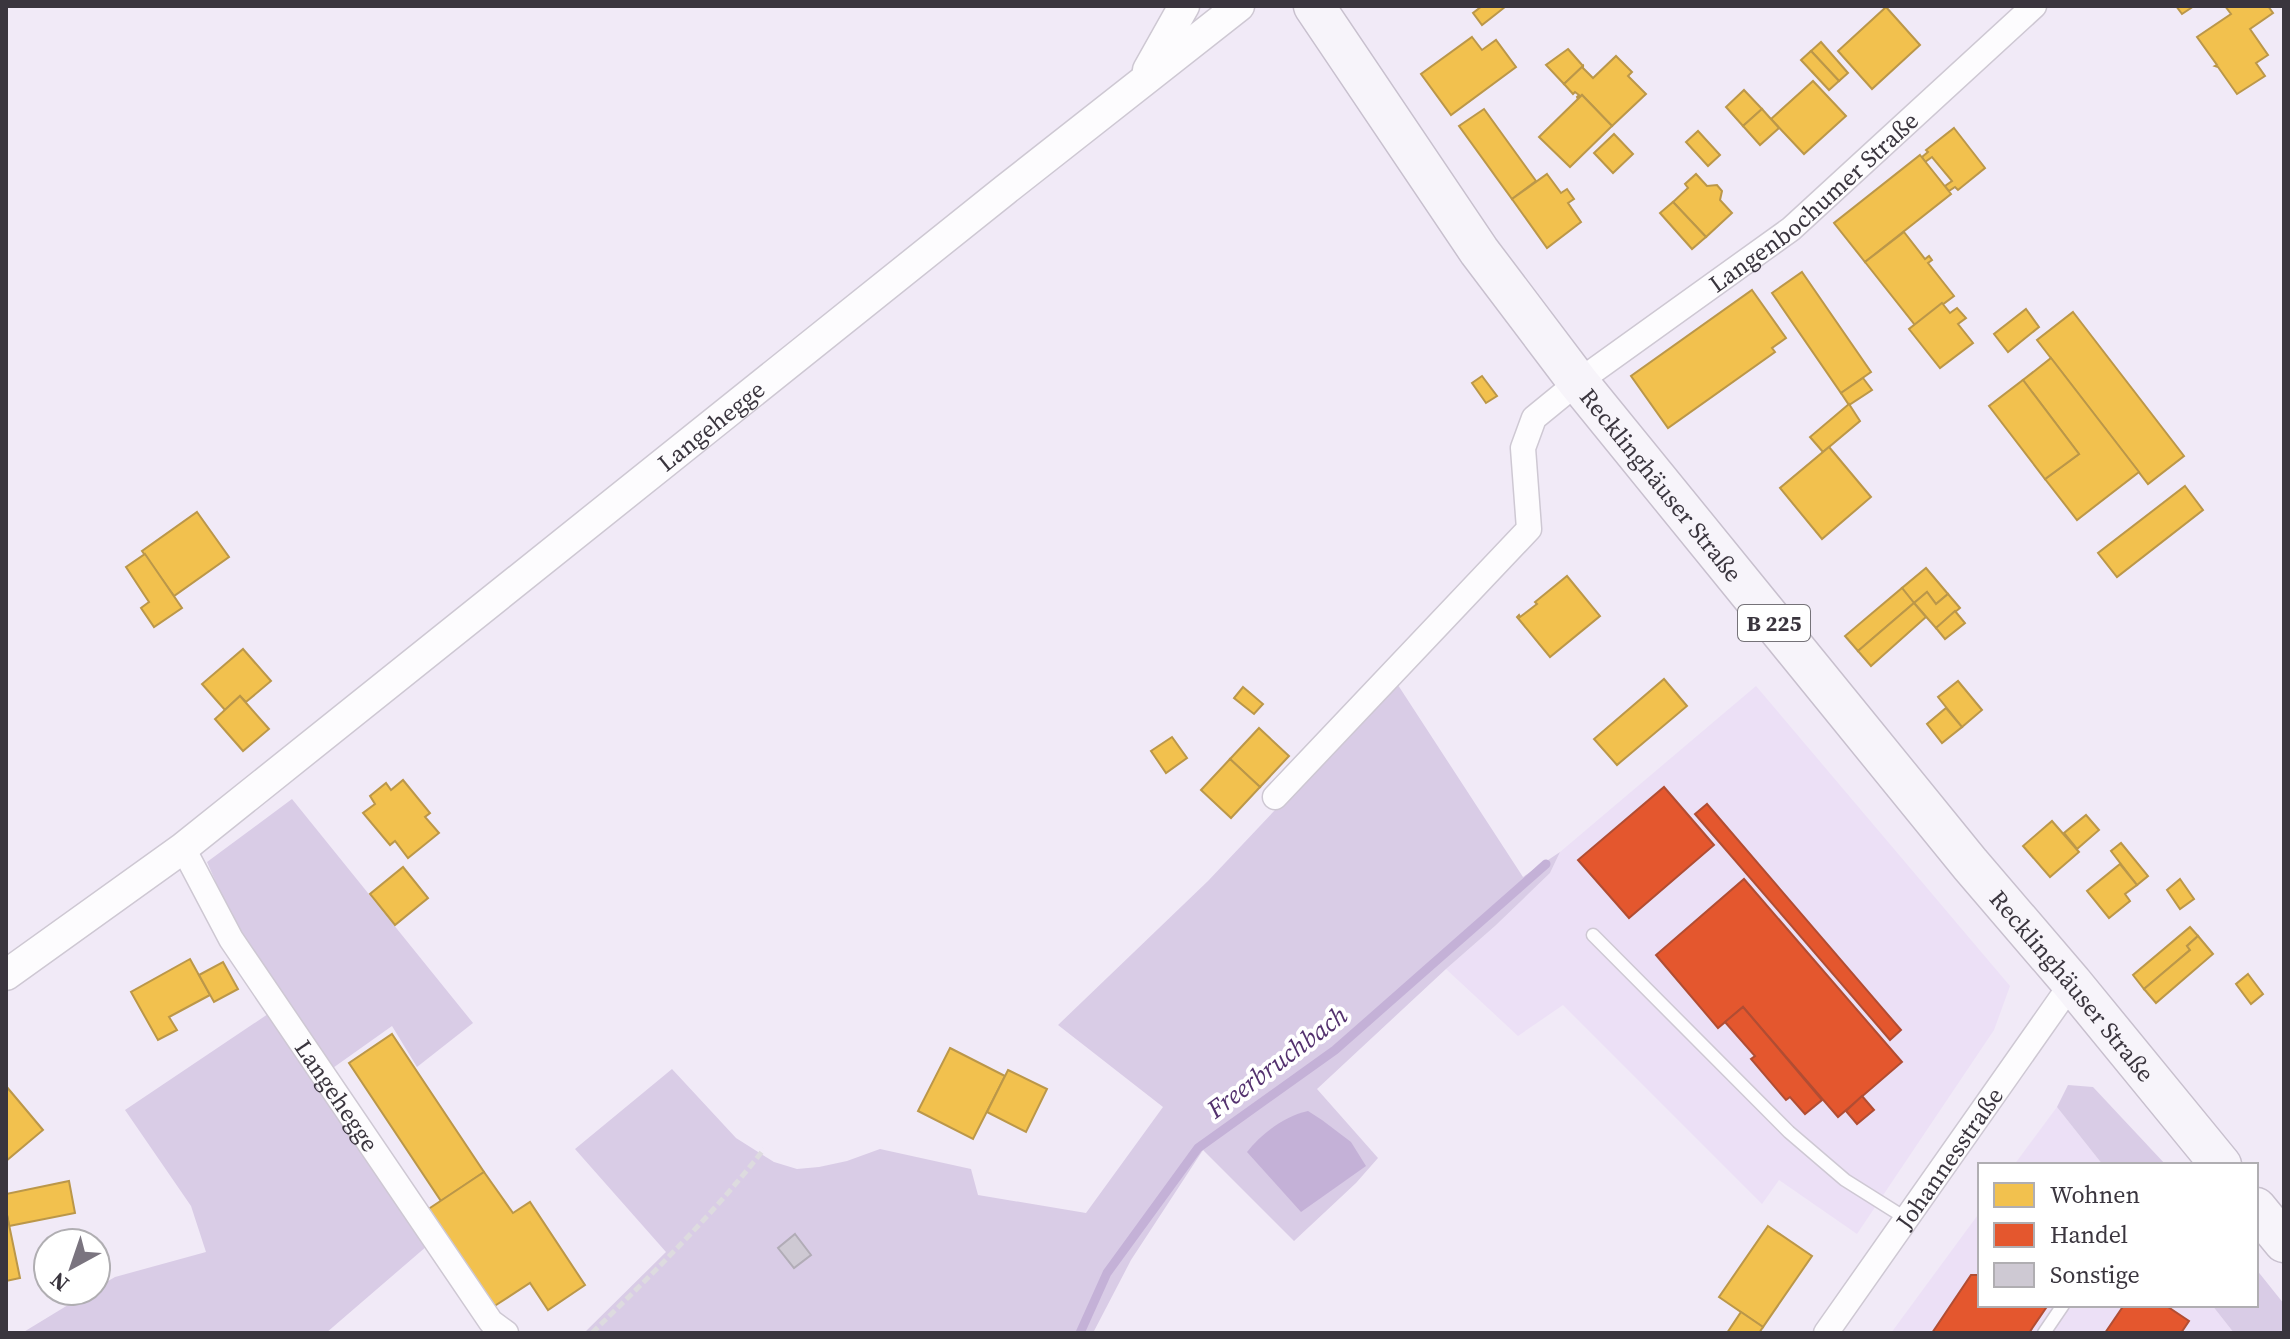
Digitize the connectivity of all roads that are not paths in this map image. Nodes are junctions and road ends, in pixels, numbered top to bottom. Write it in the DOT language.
graph roads {
  1 [pos="1184,6"];
  2 [pos="1239,6"];
  3 [pos="1314,6"];
  4 [pos="2034,6"];
  5 [pos="1141,83"];
  6 [pos="1578,382"];
  7 [pos="1275,797"];
  8 [pos="183,848"];
  9 [pos="1593,935"];
  10 [pos="6,975"];
  11 [pos="2072,983"];
  12 [pos="2219,1163"];
  13 [pos="2258,1210"];
  14 [pos="1907,1219"];
  15 [pos="2284,1242"];
  16 [pos="2062,1307"];
  17 [pos="506,1333"];
  18 [pos="1826,1333"];
  19 [pos="2044,1333"];
  1 -- 5 [label="street"];
  2 -- 5 [label="street, Langehegge"];
  3 -- 6 [label="main road, Recklinghäuser Straße / B 225"];
  4 -- 6 [label="street, Langenbochumer Straße"];
  5 -- 8 [label="street, Langehegge"];
  6 -- 7 [label="street, Langenbochumer Straße"];
  6 -- 11 [label="main road, Recklinghäuser Straße / B 225"];
  8 -- 10 [label="street, Langehegge"];
  8 -- 17 [label="street, Langehegge"];
  9 -- 14 [label="lane"];
  11 -- 12 [label="main road, Recklinghäuser Straße / B 225"];
  11 -- 14 [label="street, Johannesstraße"];
  13 -- 15 [label="main road"];
  14 -- 18 [label="street, Johannesstraße"];
  16 -- 19 [label="lane"];
}
